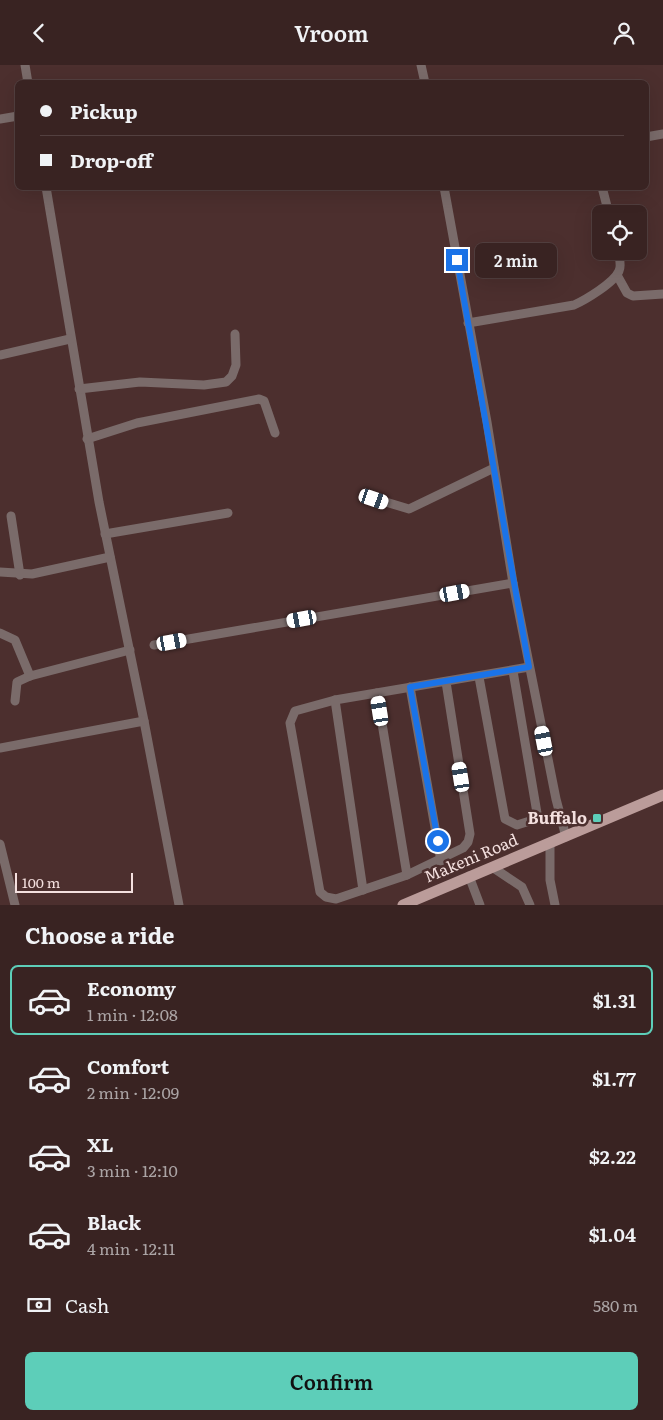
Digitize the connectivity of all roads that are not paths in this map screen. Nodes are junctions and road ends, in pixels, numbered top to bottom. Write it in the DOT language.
graph roads {
  1 [pos="25,65"];
  2 [pos="421,65"];
  3 [pos="28,80"];
  4 [pos="424,80"];
  5 [pos="15,116"];
  6 [pos="0,119"];
  7 [pos="663,134"];
  8 [pos="649,136"];
  9 [pos="46,190"];
  10 [pos="445,190"];
  11 [pos="603,190"];
  12 [pos="606,205"];
  13 [pos="620,260"];
  14 [pos="617,275"];
  15 [pos="663,293"];
  16 [pos="468,323"];
  17 [pos="235,334"];
  18 [pos="70,339"];
  19 [pos="0,355"];
  20 [pos="79,389"];
  21 [pos="275,433"];
  22 [pos="88,439"];
  23 [pos="494,468"];
  24 [pos="366,496"];
  25 [pos="228,513"];
  26 [pos="11,516"];
  27 [pos="105,534"];
  28 [pos="110,557"];
  29 [pos="0,572"];
  30 [pos="20,575"];
  31 [pos="513,583"];
  32 [pos="0,633"];
  33 [pos="154,645"];
  34 [pos="130,650"];
  35 [pos="529,667"];
  36 [pos="513,671"];
  37 [pos="30,676"];
  38 [pos="479,677"];
  39 [pos="446,682"];
  40 [pos="410,687"];
  41 [pos="377,693"];
  42 [pos="334,700"];
  43 [pos="15,701"];
  44 [pos="144,721"];
  45 [pos="0,748"];
  46 [pos="663,795"];
  47 [pos="566,837"];
  48 [pos="550,843"];
  49 [pos="0,845"];
  50 [pos="441,861"];
  51 [pos="492,867"];
  52 [pos="407,875"];
  53 [pos="469,876"];
  54 [pos="363,890"];
  55 [pos="15,905"];
  56 [pos="179,905"];
  57 [pos="402,905"];
  58 [pos="480,905"];
  59 [pos="530,905"];
  60 [pos="555,905"];
  1 -- 3 [label="street"];
  2 -- 4 [label="street"];
  5 -- 6 [label="street"];
  7 -- 8 [label="street"];
  9 -- 18 [label="street"];
  10 -- 16 [label="street"];
  11 -- 12 [label="street"];
  13 -- 14 [label="street"];
  14 -- 15 [label="street"];
  14 -- 16 [label="street"];
  16 -- 23 [label="street"];
  17 -- 20 [label="street"];
  18 -- 19 [label="street"];
  18 -- 20 [label="street"];
  20 -- 22 [label="street"];
  21 -- 22 [label="street"];
  22 -- 27 [label="street"];
  23 -- 24 [label="street"];
  23 -- 31 [label="street"];
  25 -- 27 [label="street"];
  26 -- 30 [label="street"];
  27 -- 28 [label="street"];
  28 -- 30 [label="street"];
  28 -- 34 [label="street"];
  29 -- 30 [label="street"];
  31 -- 33 [label="street"];
  31 -- 35 [label="street"];
  32 -- 37 [label="street"];
  34 -- 37 [label="street"];
  34 -- 44 [label="street"];
  35 -- 36 [label="street"];
  35 -- 47 [label="street"];
  36 -- 38 [label="street"];
  36 -- 38 [label="street"];
  37 -- 43 [label="street"];
  38 -- 39 [label="street"];
  39 -- 40 [label="street"];
  39 -- 50 [label="street"];
  40 -- 41 [label="street"];
  40 -- 50 [label="street"];
  41 -- 42 [label="street"];
  41 -- 52 [label="street"];
  42 -- 54 [label="street"];
  42 -- 54 [label="street"];
  44 -- 45 [label="street"];
  44 -- 56 [label="street"];
  46 -- 47 [label="main road, Makeni Road"];
  47 -- 48 [label="main road, Makeni Road"];
  48 -- 51 [label="main road, Makeni Road"];
  48 -- 60 [label="street"];
  49 -- 55 [label="street"];
  50 -- 52 [label="street"];
  51 -- 53 [label="main road, Makeni Road"];
  51 -- 59 [label="street"];
  52 -- 54 [label="street"];
  53 -- 57 [label="main road, Makeni Road"];
  53 -- 58 [label="street"];
}
